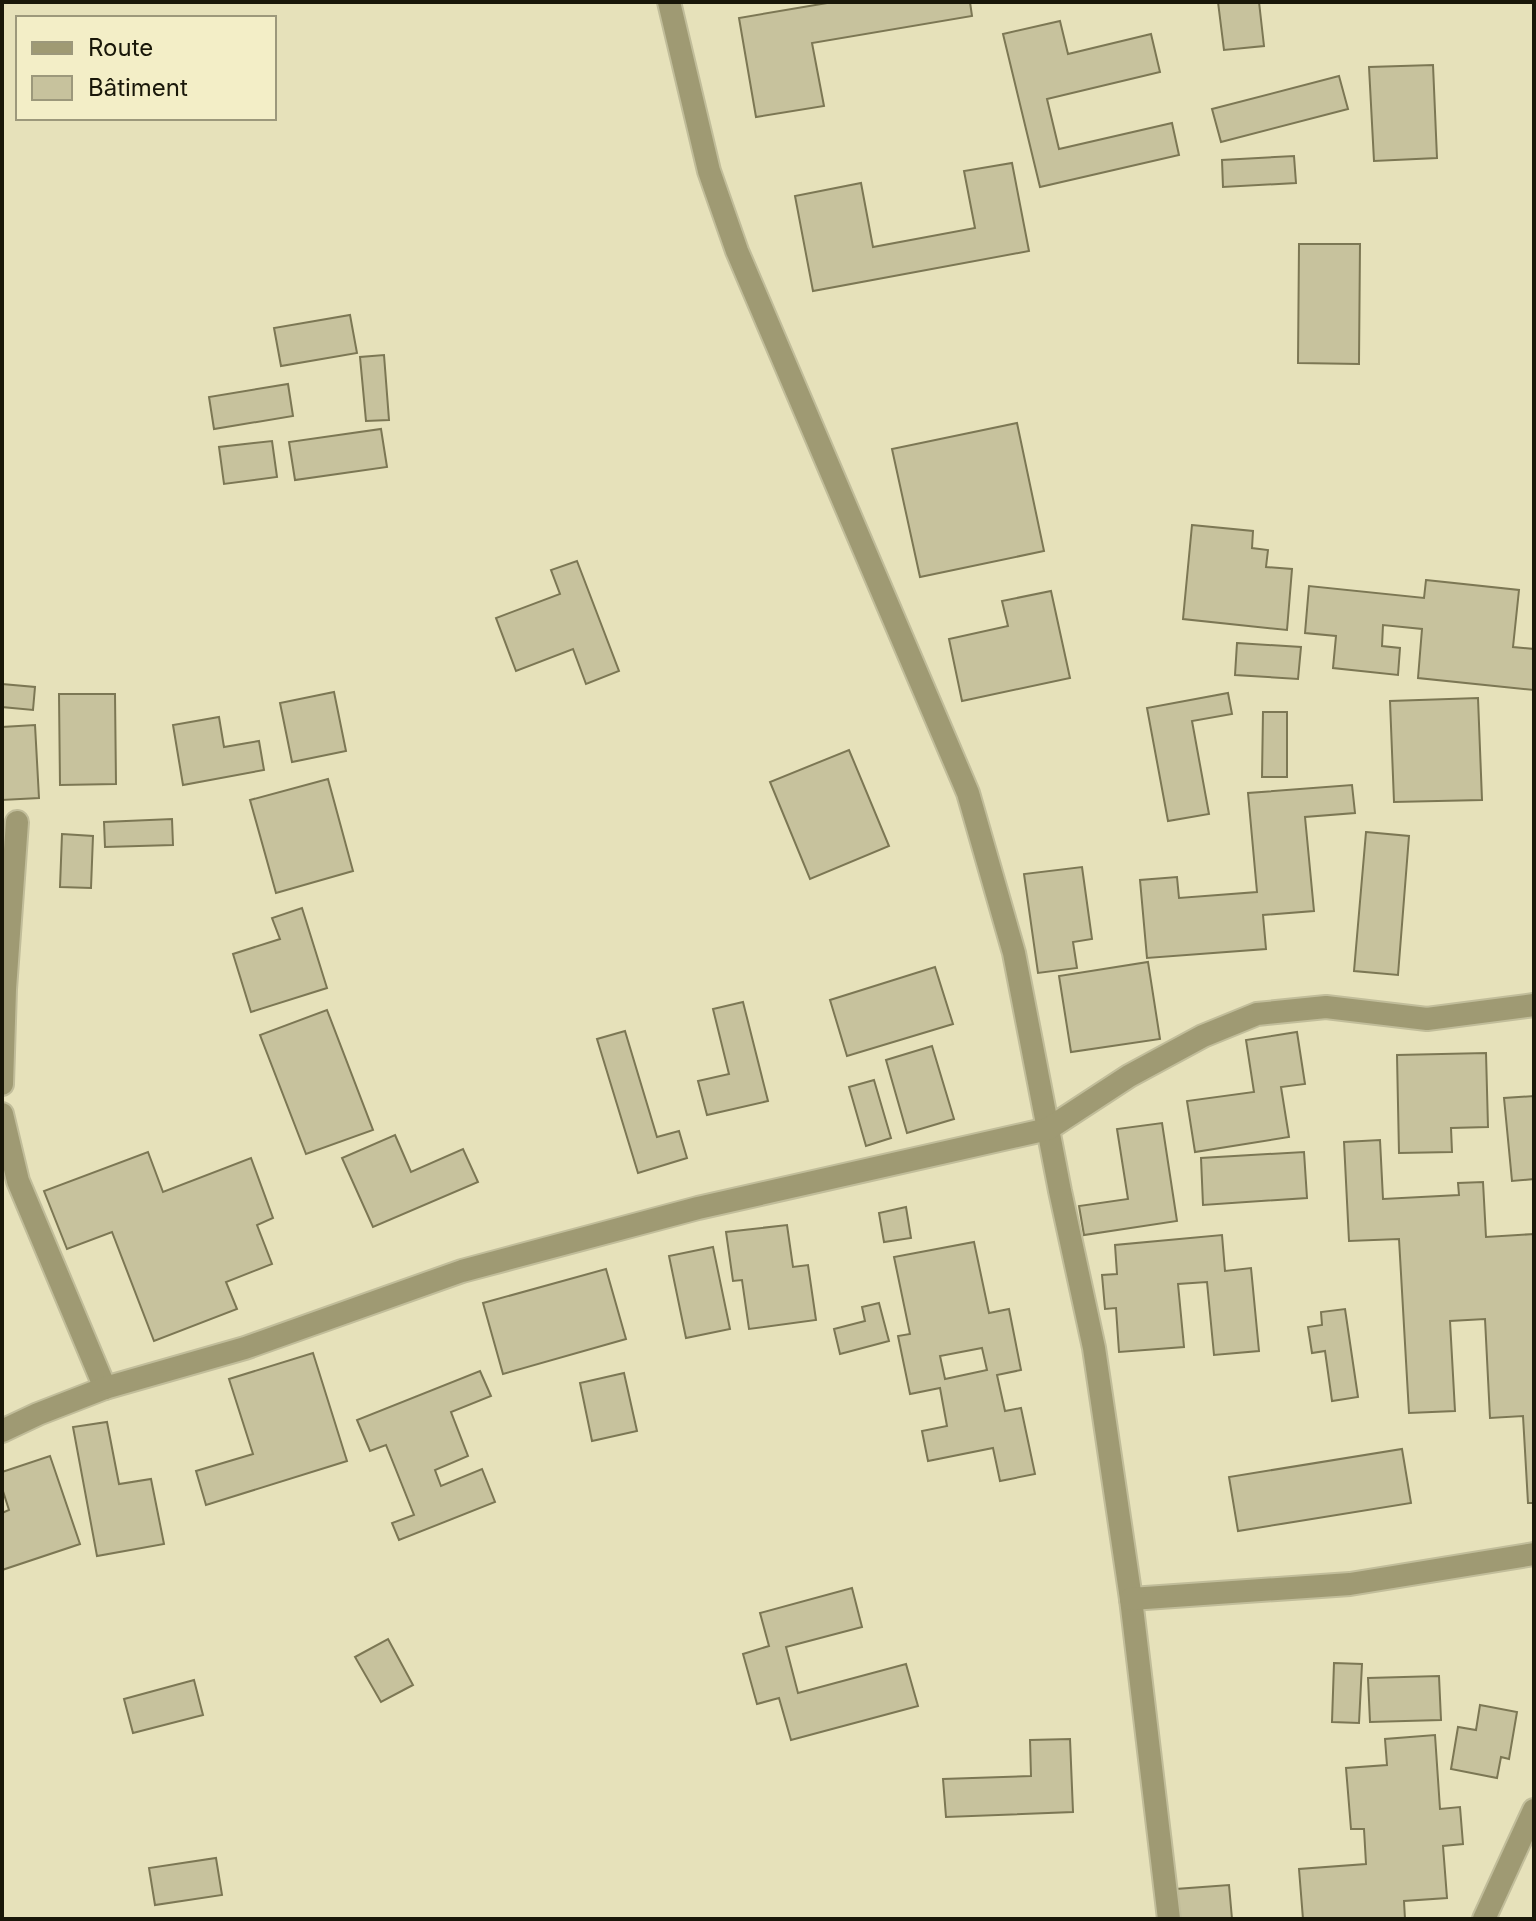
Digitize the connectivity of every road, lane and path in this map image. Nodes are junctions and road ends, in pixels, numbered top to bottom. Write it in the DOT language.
graph roads {
  1 [pos="669,2"];
  2 [pos="17,822"];
  3 [pos="1534,1005"];
  4 [pos="2,1084"];
  5 [pos="2,1114"];
  6 [pos="1048,1129"];
  7 [pos="105,1388"];
  8 [pos="2,1431"];
  9 [pos="1534,1554"];
  10 [pos="1131,1599"];
  11 [pos="1534,1810"];
  12 [pos="1169,1919"];
  13 [pos="1484,1919"];
  1 -- 6 [label="street"];
  2 -- 4 [label="street"];
  3 -- 6 [label="street"];
  5 -- 7 [label="street"];
  6 -- 7 [label="street"];
  6 -- 10 [label="street"];
  7 -- 8 [label="street"];
  9 -- 10 [label="street"];
  10 -- 12 [label="street"];
  11 -- 13 [label="street"];
}
